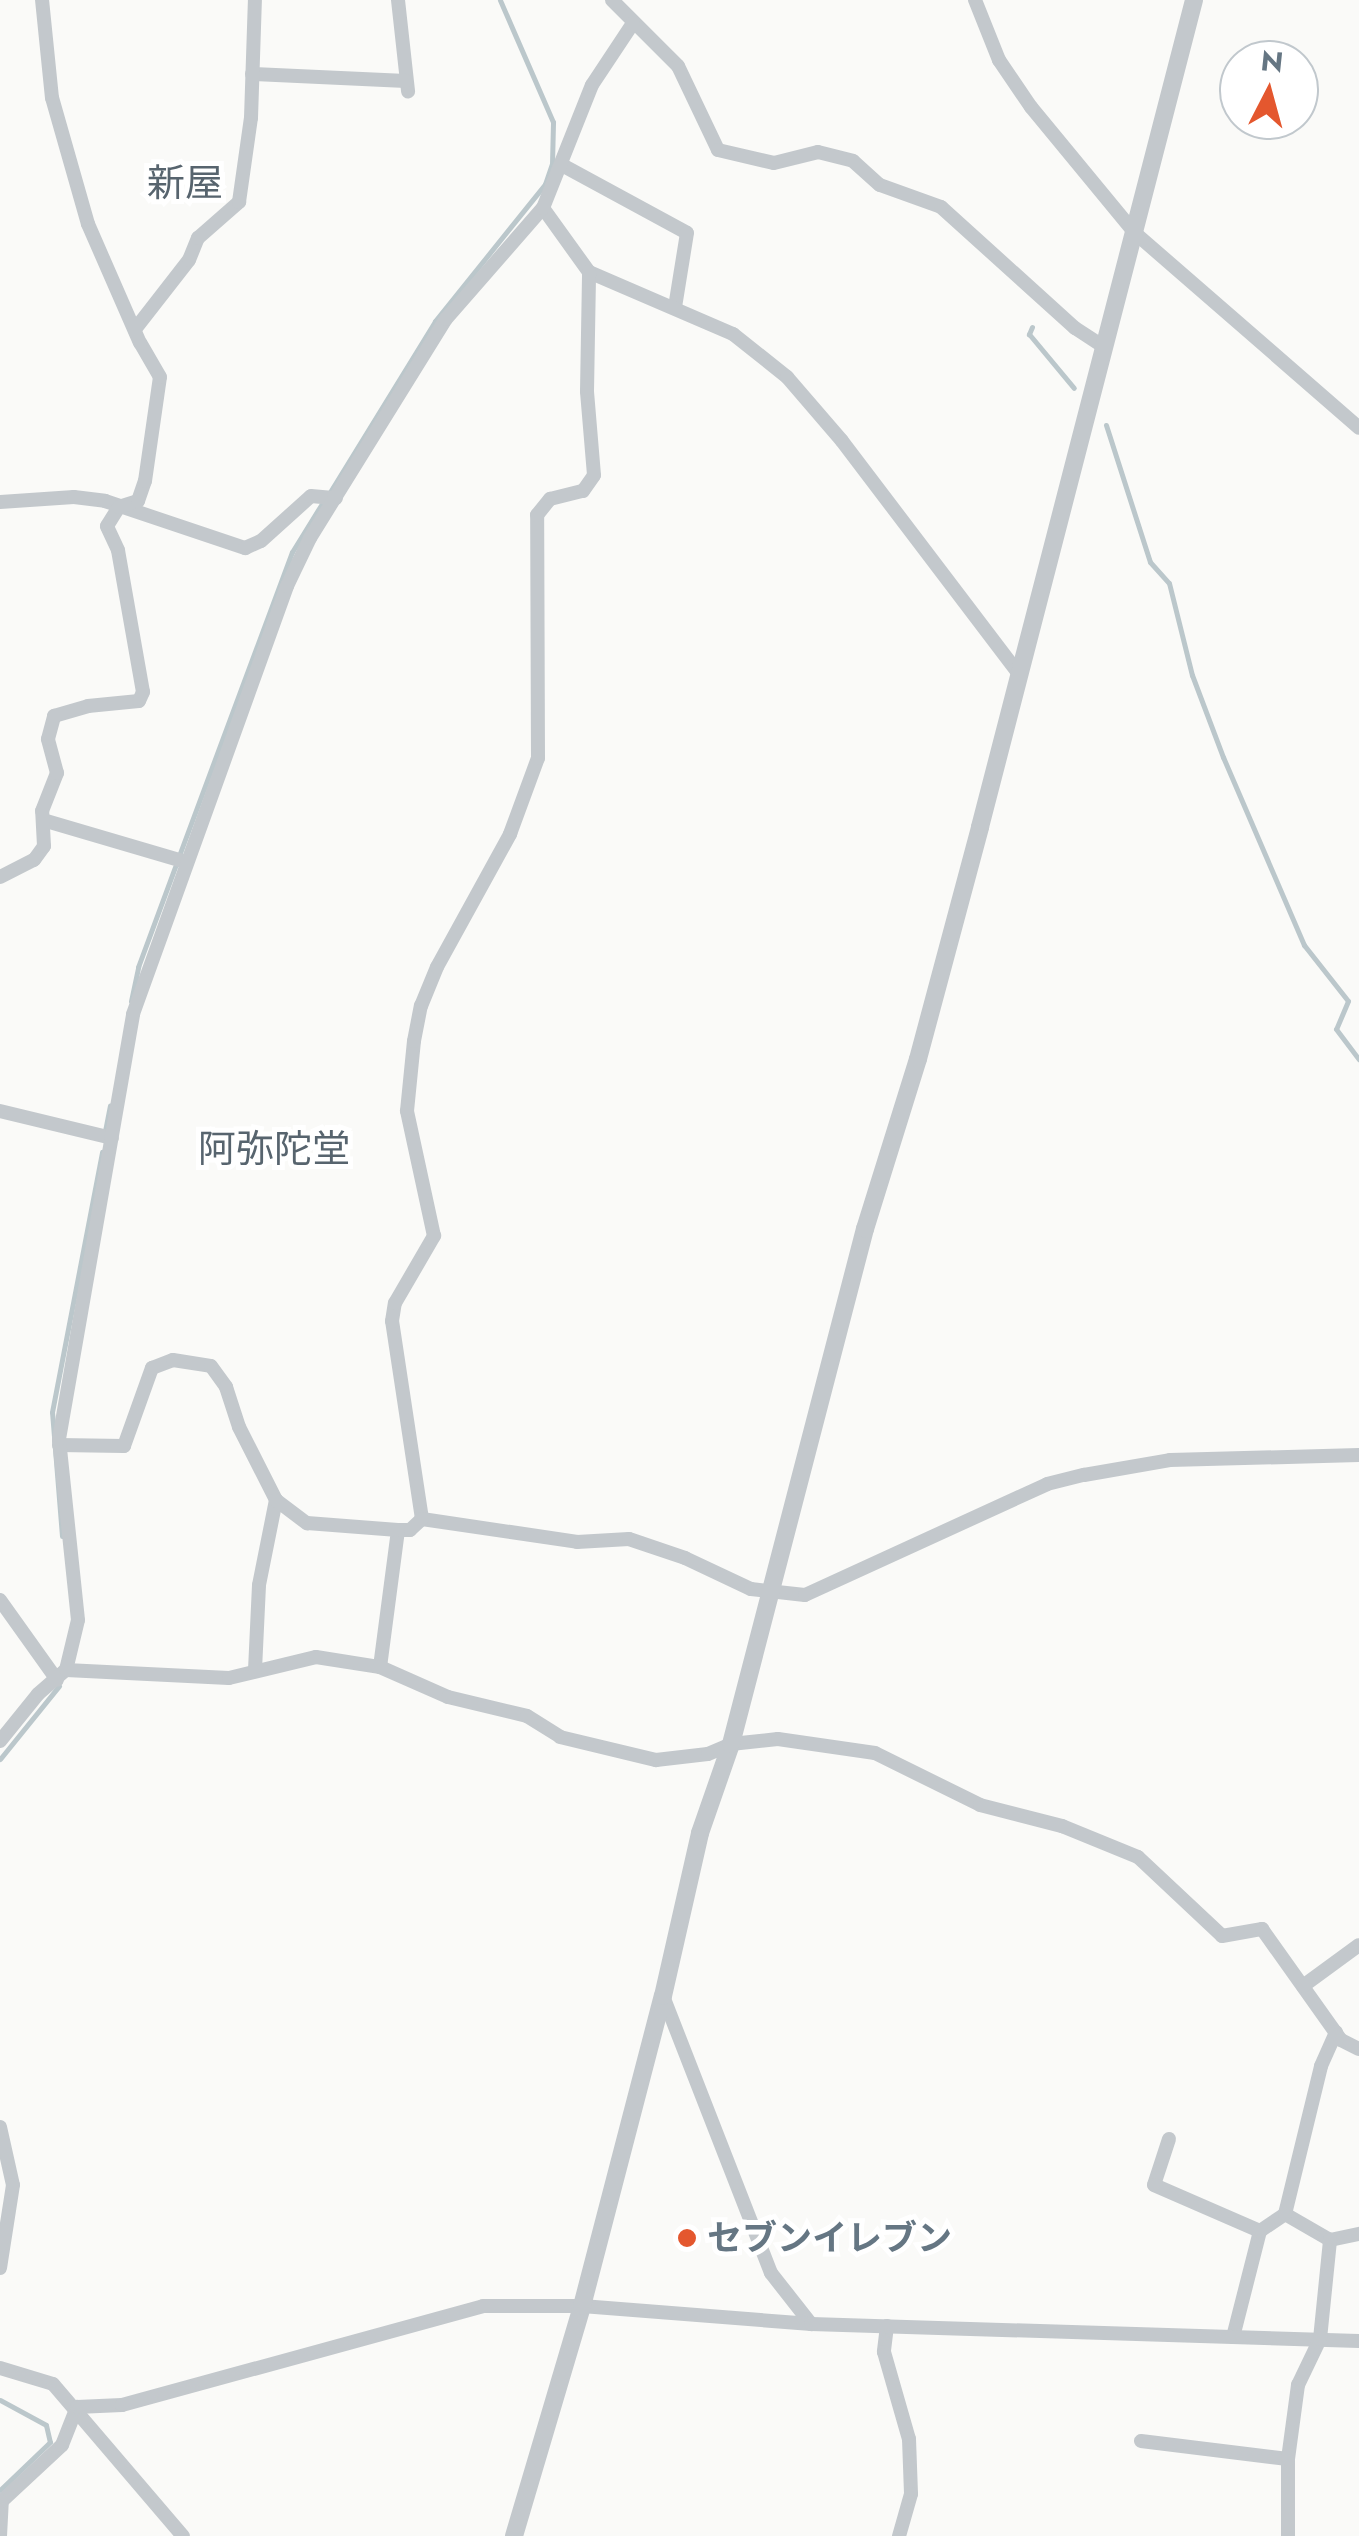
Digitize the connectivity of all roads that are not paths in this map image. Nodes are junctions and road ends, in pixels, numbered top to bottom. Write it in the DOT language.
graph roads {
  1 [pos="42,0"];
  2 [pos="255,0"];
  3 [pos="398,0"];
  4 [pos="612,0"];
  5 [pos="975,0"];
  6 [pos="1194,0"];
  7 [pos="632,23"];
  8 [pos="252,74"];
  9 [pos="562,165"];
  10 [pos="543,208"];
  11 [pos="1135,233"];
  12 [pos="590,272"];
  13 [pos="675,307"];
  14 [pos="136,328"];
  15 [pos="1104,346"];
  16 [pos="1359,428"];
  17 [pos="336,498"];
  18 [pos="0,502"];
  19 [pos="120,507"];
  20 [pos="1018,674"];
  21 [pos="43,820"];
  22 [pos="186,862"];
  23 [pos="0,877"];
  24 [pos="0,1111"];
  25 [pos="112,1138"];
  26 [pos="59,1445"];
  27 [pos="1359,1456"];
  28 [pos="276,1500"];
  29 [pos="422,1520"];
  30 [pos="398,1530"];
  31 [pos="770,1594"];
  32 [pos="0,1600"];
  33 [pos="380,1667"];
  34 [pos="255,1670"];
  35 [pos="62,1675"];
  36 [pos="0,1741"];
  37 [pos="731,1744"];
  38 [pos="1359,1945"];
  39 [pos="1303,1986"];
  40 [pos="663,1996"];
  41 [pos="1336,2032"];
  42 [pos="1359,2049"];
  43 [pos="0,2127"];
  44 [pos="1170,2140"];
  45 [pos="1285,2214"];
  46 [pos="1260,2231"];
  47 [pos="1359,2234"];
  48 [pos="1330,2240"];
  49 [pos="0,2268"];
  50 [pos="582,2306"];
  51 [pos="811,2324"];
  52 [pos="887,2326"];
  53 [pos="1233,2337"];
  54 [pos="1320,2340"];
  55 [pos="1359,2341"];
  56 [pos="0,2368"];
  57 [pos="77,2407"];
  58 [pos="1140,2440"];
  59 [pos="1288,2459"];
  60 [pos="0,2536"];
  61 [pos="183,2536"];
  62 [pos="514,2536"];
  63 [pos="899,2536"];
  64 [pos="1288,2536"];
  1 -- 14 [label="street"];
  2 -- 8 [label="street"];
  3 -- 8 [label="street"];
  4 -- 7 [label="street"];
  5 -- 11 [label="street"];
  6 -- 11 [label="street"];
  7 -- 9 [label="street"];
  7 -- 15 [label="street"];
  8 -- 14 [label="street"];
  9 -- 10 [label="street"];
  9 -- 13 [label="street"];
  10 -- 12 [label="street"];
  10 -- 17 [label="street"];
  11 -- 15 [label="street"];
  11 -- 16 [label="street"];
  12 -- 13 [label="street"];
  12 -- 29 [label="street"];
  13 -- 20 [label="street"];
  14 -- 19 [label="street"];
  15 -- 20 [label="street"];
  17 -- 19 [label="street"];
  17 -- 22 [label="street"];
  18 -- 19 [label="street"];
  19 -- 21 [label="street"];
  20 -- 31 [label="street"];
  21 -- 22 [label="street"];
  21 -- 23 [label="street"];
  22 -- 25 [label="street"];
  24 -- 25 [label="street"];
  25 -- 26 [label="street"];
  26 -- 28 [label="street"];
  26 -- 35 [label="street"];
  27 -- 31 [label="street"];
  28 -- 30 [label="street"];
  28 -- 34 [label="street"];
  29 -- 30 [label="street"];
  29 -- 31 [label="street"];
  30 -- 33 [label="street"];
  31 -- 37 [label="street"];
  32 -- 35 [label="street"];
  33 -- 34 [label="street"];
  33 -- 37 [label="street"];
  34 -- 35 [label="street"];
  35 -- 36 [label="street"];
  37 -- 39 [label="street"];
  37 -- 40 [label="street"];
  38 -- 39 [label="street"];
  39 -- 41 [label="street"];
  40 -- 50 [label="street"];
  40 -- 51 [label="street"];
  41 -- 42 [label="street"];
  41 -- 45 [label="street"];
  43 -- 49 [label="street"];
  44 -- 46 [label="street"];
  45 -- 46 [label="street"];
  45 -- 48 [label="street"];
  46 -- 53 [label="street"];
  47 -- 48 [label="street"];
  48 -- 54 [label="street"];
  50 -- 51 [label="street"];
  50 -- 57 [label="street"];
  50 -- 62 [label="street"];
  51 -- 52 [label="street"];
  52 -- 53 [label="street"];
  52 -- 63 [label="street"];
  53 -- 54 [label="street"];
  54 -- 55 [label="street"];
  54 -- 59 [label="street"];
  56 -- 57 [label="street"];
  57 -- 60 [label="street"];
  57 -- 61 [label="street"];
  58 -- 59 [label="street"];
  59 -- 64 [label="street"];
}
